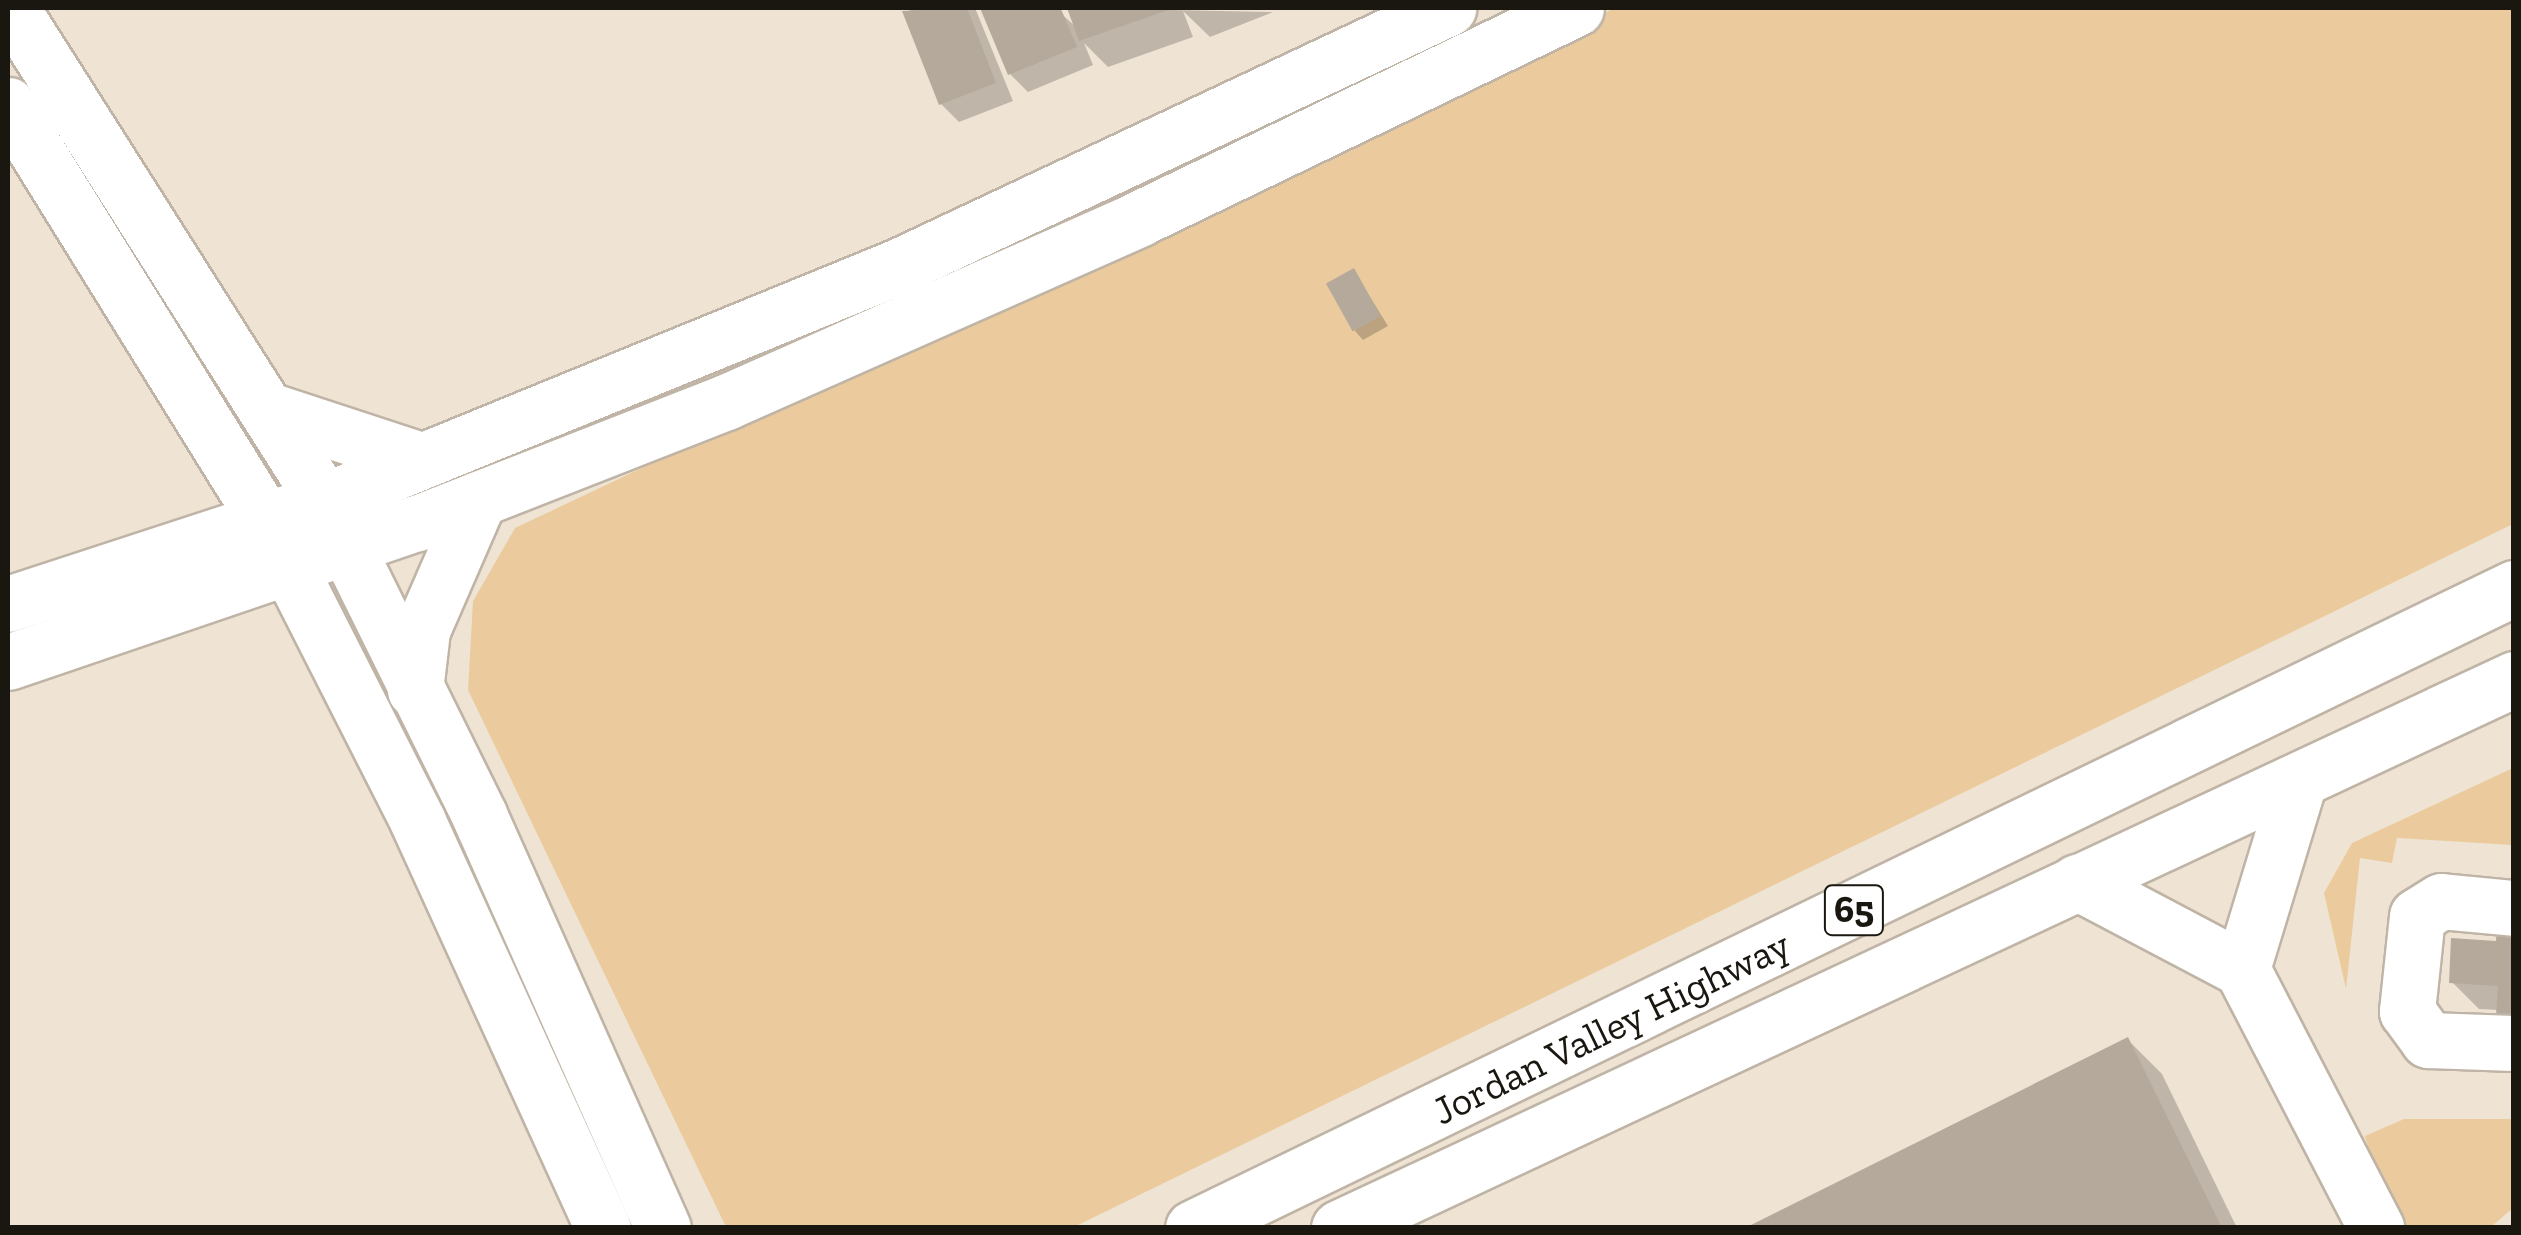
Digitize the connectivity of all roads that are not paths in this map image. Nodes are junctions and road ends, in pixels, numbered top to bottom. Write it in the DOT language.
graph roads {
  1 [pos="12,8"];
  2 [pos="1448,8"];
  3 [pos="1576,8"];
  4 [pos="8,105"];
  5 [pos="271,411"];
  6 [pos="421,460"];
  7 [pos="479,499"];
  8 [pos="334,525"];
  9 [pos="275,542"];
  10 [pos="2514,588"];
  11 [pos="8,604"];
  12 [pos="8,662"];
  13 [pos="2514,680"];
  14 [pos="416,690"];
  15 [pos="2298,785"];
  16 [pos="2076,882"];
  17 [pos="2514,908"];
  18 [pos="2242,970"];
  19 [pos="2514,1042"];
  20 [pos="603,1228"];
  21 [pos="664,1228"];
  22 [pos="1193,1228"];
  23 [pos="1339,1228"];
  24 [pos="2376,1228"];
  1 -- 5 [label="main road"];
  2 -- 6 [label="main road"];
  3 -- 7 [label="main road"];
  4 -- 9 [label="main road"];
  5 -- 6 [label="main road"];
  5 -- 8 [label="main road"];
  6 -- 8 [label="main road"];
  7 -- 8 [label="main road"];
  7 -- 14 [label="main road"];
  8 -- 9 [label="main road"];
  8 -- 14 [label="main road"];
  9 -- 11 [label="main road"];
  9 -- 12 [label="main road"];
  9 -- 20 [label="main road"];
  10 -- 22 [label="main road, Jordan Valley Highway / 65"];
  13 -- 15 [label="main road, Jordan Valley Highway / 65"];
  14 -- 21 [label="main road"];
  15 -- 16 [label="main road, Jordan Valley Highway / 65"];
  15 -- 18 [label="main road"];
  16 -- 18 [label="main road"];
  16 -- 23 [label="main road, Jordan Valley Highway / 65"];
  17 -- 19 [label="main road"];
  18 -- 24 [label="main road"];
}
